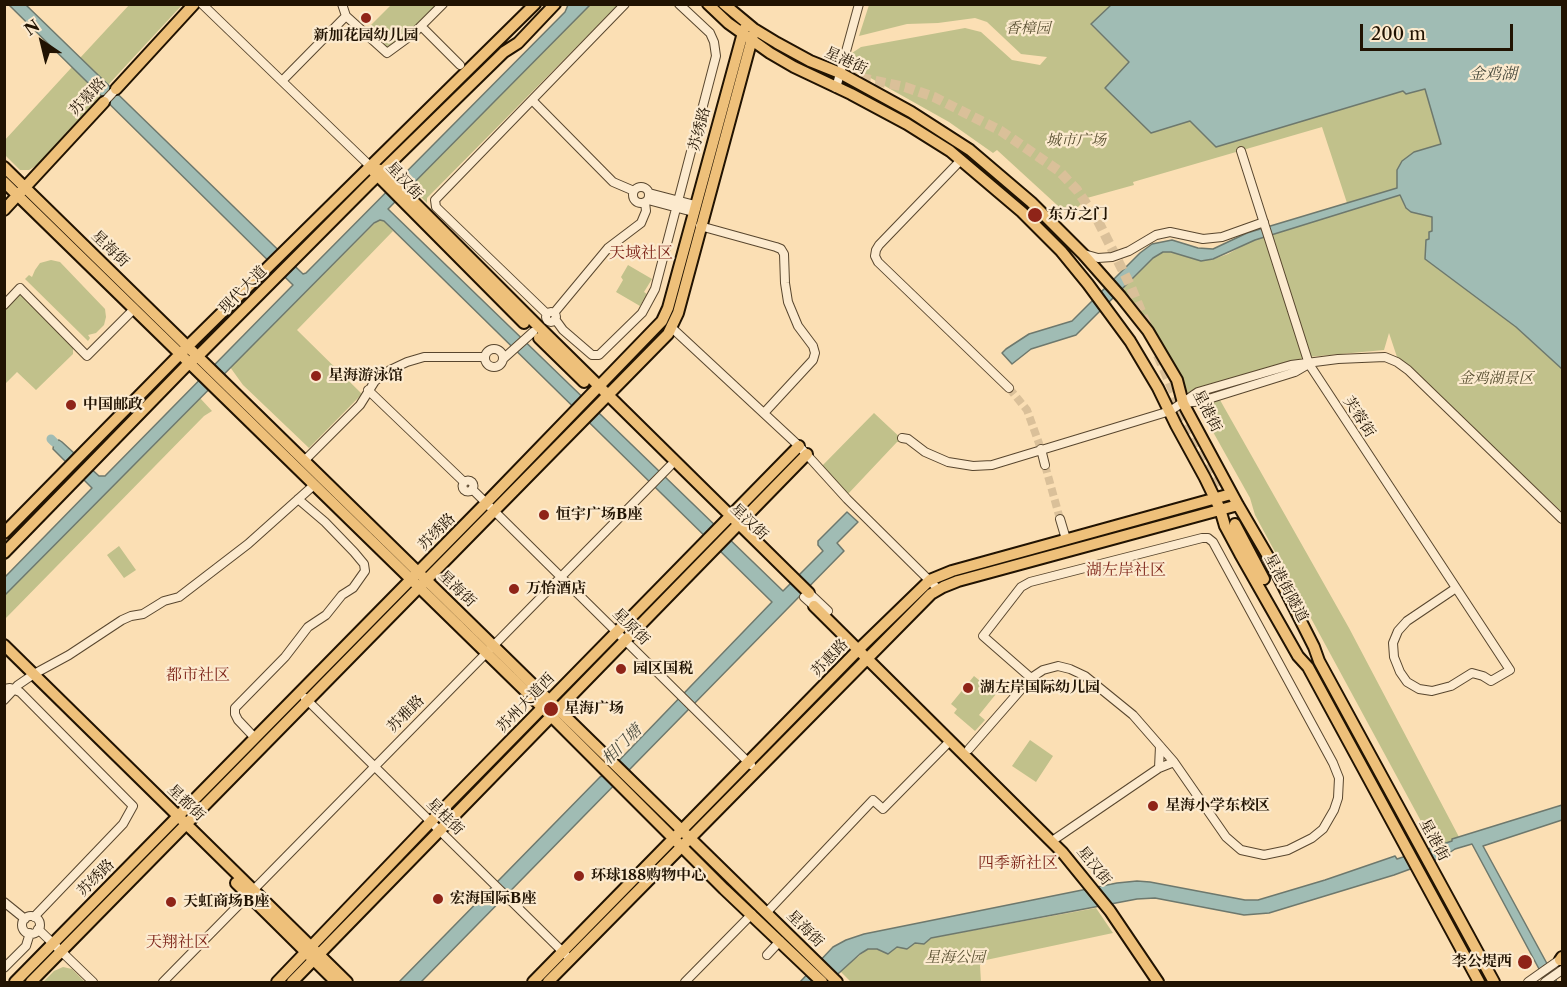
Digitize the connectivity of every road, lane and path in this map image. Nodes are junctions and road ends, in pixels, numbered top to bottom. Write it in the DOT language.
graph roads {
  1 [pos="194,4"];
  2 [pos="202,4"];
  3 [pos="342,4"];
  4 [pos="443,4"];
  5 [pos="527,4"];
  6 [pos="535,4"];
  7 [pos="545,4"];
  8 [pos="555,4"];
  9 [pos="625,4"];
  10 [pos="679,4"];
  11 [pos="708,4"];
  12 [pos="724,4"];
  13 [pos="859,4"];
  14 [pos="345,16"];
  15 [pos="421,26"];
  16 [pos="748,32"];
  17 [pos="493,45"];
  18 [pos="504,52"];
  19 [pos="460,65"];
  20 [pos="840,73"];
  21 [pos="282,81"];
  22 [pos="836,88"];
  23 [pos="116,89"];
  24 [pos="532,100"];
  25 [pos="104,102"];
  26 [pos="1241,151"];
  27 [pos="961,160"];
  28 [pos="4,167"];
  29 [pos="377,172"];
  30 [pos="4,182"];
  31 [pos="22,191"];
  32 [pos="634,191"];
  33 [pos="647,198"];
  34 [pos="676,204"];
  35 [pos="694,208"];
  36 [pos="4,210"];
  37 [pos="1265,224"];
  38 [pos="700,226"];
  39 [pos="1083,254"];
  40 [pos="4,305"];
  41 [pos="134,309"];
  42 [pos="551,316"];
  43 [pos="672,328"];
  44 [pos="533,332"];
  45 [pos="184,350"];
  46 [pos="485,357"];
  47 [pos="506,357"];
  48 [pos="194,359"];
  49 [pos="1310,364"];
  50 [pos="218,383"];
  51 [pos="1009,388"];
  52 [pos="368,390"];
  53 [pos="594,392"];
  54 [pos="602,400"];
  55 [pos="1183,403"];
  56 [pos="1170,411"];
  57 [pos="764,413"];
  58 [pos="902,438"];
  59 [pos="799,446"];
  60 [pos="1041,450"];
  61 [pos="807,454"];
  62 [pos="304,460"];
  63 [pos="1045,465"];
  64 [pos="666,469"];
  65 [pos="314,485"];
  66 [pos="1232,494"];
  67 [pos="298,499"];
  68 [pos="1215,499"];
  69 [pos="1238,505"];
  70 [pos="490,507"];
  71 [pos="1220,509"];
  72 [pos="1060,519"];
  73 [pos="1563,519"];
  74 [pos="725,520"];
  75 [pos="736,530"];
  76 [pos="4,533"];
  77 [pos="1066,539"];
  78 [pos="4,553"];
  79 [pos="415,576"];
  80 [pos="561,577"];
  81 [pos="930,580"];
  82 [pos="423,584"];
  83 [pos="1456,588"];
  84 [pos="938,589"];
  85 [pos="807,595"];
  86 [pos="814,606"];
  87 [pos="828,611"];
  88 [pos="616,632"];
  89 [pos="626,642"];
  90 [pos="4,645"];
  91 [pos="861,647"];
  92 [pos="490,649"];
  93 [pos="4,655"];
  94 [pos="869,656"];
  95 [pos="1318,661"];
  96 [pos="1308,668"];
  97 [pos="31,676"];
  98 [pos="1031,678"];
  99 [pos="7,693"];
  100 [pos="304,697"];
  101 [pos="546,704"];
  102 [pos="556,713"];
  103 [pos="255,738"];
  104 [pos="950,741"];
  105 [pos="1160,746"];
  106 [pos="969,749"];
  107 [pos="1174,762"];
  108 [pos="374,766"];
  109 [pos="752,766"];
  110 [pos="1159,768"];
  111 [pos="622,778"];
  112 [pos="180,823"];
  113 [pos="436,826"];
  114 [pos="682,829"];
  115 [pos="691,838"];
  116 [pos="673,839"];
  117 [pos="1055,839"];
  118 [pos="681,847"];
  119 [pos="250,892"];
  120 [pos="4,902"];
  121 [pos="1113,909"];
  122 [pos="767,912"];
  123 [pos="752,914"];
  124 [pos="34,916"];
  125 [pos="25,919"];
  126 [pos="34,931"];
  127 [pos="780,941"];
  128 [pos="55,949"];
  129 [pos="313,953"];
  130 [pos="767,955"];
  131 [pos="567,956"];
  132 [pos="807,959"];
  133 [pos="1559,964"];
  134 [pos="4,968"];
  135 [pos="1530,981"];
  136 [pos="15,982"];
  137 [pos="31,982"];
  138 [pos="93,982"];
  139 [pos="163,982"];
  140 [pos="277,982"];
  141 [pos="292,982"];
  142 [pos="336,982"];
  143 [pos="347,982"];
  144 [pos="533,982"];
  145 [pos="549,982"];
  146 [pos="685,982"];
  147 [pos="822,982"];
  148 [pos="837,982"];
  149 [pos="1158,982"];
  150 [pos="1167,982"];
  151 [pos="1479,982"];
  152 [pos="1494,982"];
  153 [pos="1545,982"];
  1 -- 23 [label="main road, 苏慕路"];
  2 -- 21 [label="street"];
  3 -- 14 [label="street"];
  4 -- 15 [label="street"];
  5 -- 17 [label="main road, 现代大道"];
  6 -- 17 [label="main road, 现代大道"];
  7 -- 18 [label="main road, 现代大道"];
  8 -- 18 [label="main road, 现代大道"];
  9 -- 24 [label="street"];
  10 -- 34 [label="street"];
  11 -- 16 [label="main road, 星港街"];
  12 -- 16 [label="main road, 星港街"];
  13 -- 20 [label="street"];
  14 -- 15 [label="street"];
  14 -- 21 [label="street"];
  15 -- 19 [label="street"];
  16 -- 20 [label="main road, 星港街"];
  16 -- 22 [label="main road, 星港街"];
  16 -- 35 [label="main road, 苏绣路"];
  16 -- 38 [label="main road, 苏绣路"];
  17 -- 29 [label="main road, 现代大道"];
  18 -- 29 [label="main road, 现代大道"];
  20 -- 22 [label="street"];
  20 -- 39 [label="main road, 星港街"];
  21 -- 29 [label="street"];
  22 -- 27 [label="main road, 星港街"];
  23 -- 25 [label="street, 苏慕路"];
  24 -- 32 [label="street"];
  24 -- 42 [label="street"];
  25 -- 31 [label="main road, 苏慕路"];
  26 -- 37 [label="street, 芙蓉街"];
  27 -- 51 [label="street"];
  27 -- 56 [label="main road, 星港街"];
  28 -- 31 [label="main road, 星海街"];
  29 -- 44 [label="main road, 星汉街"];
  29 -- 45 [label="main road, 现代大道"];
  29 -- 48 [label="main road, 现代大道"];
  30 -- 31 [label="main road, 星海街"];
  31 -- 36 [label="main road, 苏慕路"];
  31 -- 41 [label="main road, 星海街"];
  31 -- 45 [label="main road, 星海街"];
  32 -- 33 [label="street"];
  32 -- 33 [label="street"];
  33 -- 34 [label="street"];
  33 -- 42 [label="street"];
  34 -- 35 [label="street"];
  34 -- 42 [label="street"];
  35 -- 53 [label="main road, 苏绣路"];
  37 -- 39 [label="street"];
  37 -- 49 [label="street, 芙蓉街"];
  38 -- 43 [label="main road, 苏绣路"];
  38 -- 57 [label="street"];
  39 -- 55 [label="main road, 星港街"];
  40 -- 41 [label="street"];
  41 -- 45 [label="main road, 星海街"];
  42 -- 44 [label="street"];
  43 -- 54 [label="main road, 苏绣路"];
  43 -- 57 [label="street"];
  44 -- 47 [label="street"];
  44 -- 53 [label="main road, 星汉街"];
  45 -- 48 [label="main road, 星海街"];
  45 -- 76 [label="main road, 现代大道"];
  46 -- 47 [label="street"];
  46 -- 47 [label="street"];
  46 -- 52 [label="street"];
  48 -- 50 [label="main road, 星海街"];
  48 -- 78 [label="main road, 现代大道"];
  49 -- 55 [label="street"];
  49 -- 73 [label="street"];
  49 -- 83 [label="street, 芙蓉街"];
  50 -- 62 [label="main road, 星海街"];
  50 -- 65 [label="main road, 星海街"];
  52 -- 62 [label="street"];
  52 -- 70 [label="street, 星原街"];
  53 -- 54 [label="main road, 星汉街"];
  53 -- 70 [label="main road, 苏绣路"];
  54 -- 64 [label="main road, 星汉街"];
  54 -- 70 [label="main road, 苏绣路"];
  54 -- 74 [label="main road, 星汉街"];
  55 -- 56 [label="street"];
  55 -- 66 [label="main road, 星港街"];
  56 -- 60 [label="street"];
  56 -- 68 [label="main road, 星港街"];
  57 -- 59 [label="street"];
  58 -- 60 [label="street"];
  59 -- 61 [label="street"];
  59 -- 74 [label="main road, 苏州大道西"];
  60 -- 63 [label="street"];
  61 -- 75 [label="main road, 苏州大道西"];
  61 -- 81 [label="street"];
  62 -- 79 [label="main road, 星海街"];
  64 -- 74 [label="main road, 星汉街"];
  64 -- 80 [label="street, 苏雅路"];
  65 -- 67 [label="street"];
  65 -- 79 [label="main road, 星海街"];
  66 -- 68 [label="main road, 苏惠路"];
  66 -- 69 [label="main road, 星港街"];
  67 -- 97 [label="street"];
  67 -- 103 [label="street"];
  68 -- 71 [label="main road, 星港街"];
  68 -- 77 [label="main road, 苏惠路"];
  69 -- 71 [label="main road, 苏惠路"];
  69 -- 95 [label="main road, 星港街"];
  70 -- 79 [label="main road, 苏绣路"];
  70 -- 80 [label="street, 星原街"];
  70 -- 82 [label="main road, 苏绣路"];
  71 -- 84 [label="main road, 苏惠路"];
  71 -- 96 [label="main road, 星港街"];
  72 -- 77 [label="street"];
  74 -- 75 [label="main road, 星汉街"];
  74 -- 88 [label="main road, 苏州大道西"];
  75 -- 85 [label="main road, 星汉街"];
  75 -- 89 [label="main road, 苏州大道西"];
  77 -- 81 [label="main road, 苏惠路"];
  79 -- 82 [label="main road, 星海街"];
  79 -- 100 [label="main road, 苏绣路"];
  80 -- 88 [label="street, 星原街"];
  80 -- 92 [label="street, 苏雅路"];
  81 -- 84 [label="street"];
  81 -- 91 [label="main road, 苏惠路"];
  82 -- 92 [label="main road, 星海街"];
  82 -- 100 [label="main road, 苏绣路"];
  83 -- 83 [label="street, 芙蓉街"];
  84 -- 94 [label="main road, 苏惠路"];
  85 -- 86 [label="street, 星汉街"];
  85 -- 87 [label="street, 星汉街"];
  86 -- 91 [label="main road, 星汉街"];
  87 -- 91 [label="main road, 星汉街"];
  88 -- 89 [label="street, 星原街"];
  88 -- 101 [label="main road, 苏州大道西"];
  89 -- 102 [label="main road, 苏州大道西"];
  89 -- 109 [label="street, 星原街"];
  90 -- 97 [label="main road, 星都街"];
  91 -- 94 [label="main road, 星汉街"];
  91 -- 109 [label="main road, 苏惠路"];
  92 -- 101 [label="main road, 星海街"];
  92 -- 108 [label="street, 苏雅路"];
  93 -- 97 [label="main road, 星都街"];
  94 -- 104 [label="main road, 星汉街"];
  94 -- 106 [label="main road, 星汉街"];
  94 -- 109 [label="main road, 苏惠路"];
  95 -- 96 [label="main road, 星港街隧道"];
  95 -- 152 [label="main road, 星港街"];
  96 -- 151 [label="main road, 星港街"];
  97 -- 99 [label="street"];
  97 -- 112 [label="main road, 星都街"];
  98 -- 105 [label="street"];
  98 -- 106 [label="street"];
  98 -- 107 [label="street"];
  99 -- 124 [label="street"];
  100 -- 103 [label="main road, 苏绣路"];
  100 -- 108 [label="street, 星桂街"];
  100 -- 112 [label="main road, 苏绣路"];
  101 -- 102 [label="main road, 星海街"];
  101 -- 113 [label="main road, 苏州大道西"];
  102 -- 111 [label="main road, 星海街"];
  102 -- 113 [label="main road, 苏州大道西"];
  103 -- 112 [label="main road, 苏绣路"];
  104 -- 117 [label="main road, 星汉街"];
  104 -- 122 [label="street"];
  105 -- 107 [label="street"];
  105 -- 110 [label="street"];
  106 -- 117 [label="main road, 星汉街"];
  107 -- 110 [label="street"];
  108 -- 113 [label="street, 星桂街"];
  108 -- 119 [label="street, 苏雅路"];
  109 -- 114 [label="main road, 苏惠路"];
  109 -- 115 [label="main road, 苏惠路"];
  110 -- 117 [label="street"];
  111 -- 114 [label="main road, 星海街"];
  111 -- 116 [label="main road, 星海街"];
  112 -- 119 [label="main road, 星都街"];
  112 -- 128 [label="main road, 苏绣路"];
  113 -- 129 [label="main road, 苏州大道西"];
  113 -- 131 [label="street, 星桂街"];
  114 -- 115 [label="main road, 星海街"];
  114 -- 116 [label="main road, 苏惠路"];
  115 -- 118 [label="main road, 苏惠路"];
  115 -- 122 [label="main road, 星海街"];
  116 -- 118 [label="main road, 星海街"];
  116 -- 131 [label="main road, 苏惠路"];
  117 -- 121 [label="main road, 星汉街"];
  118 -- 123 [label="main road, 星海街"];
  118 -- 131 [label="main road, 苏惠路"];
  119 -- 129 [label="main road, 星都街"];
  119 -- 139 [label="street, 苏雅路"];
  120 -- 125 [label="street"];
  121 -- 149 [label="main road, 星汉街"];
  121 -- 150 [label="main road, 星汉街"];
  122 -- 132 [label="main road, 星海街"];
  123 -- 127 [label="main road, 星海街"];
  123 -- 146 [label="street"];
  124 -- 125 [label="street"];
  124 -- 126 [label="street"];
  125 -- 126 [label="street"];
  126 -- 128 [label="street"];
  126 -- 134 [label="street"];
  127 -- 130 [label="street"];
  127 -- 132 [label="main road, 星海街"];
  128 -- 136 [label="main road, 苏绣路"];
  128 -- 137 [label="main road, 苏绣路"];
  128 -- 138 [label="street"];
  129 -- 140 [label="main road, 苏州大道西"];
  129 -- 141 [label="main road, 苏州大道西"];
  129 -- 142 [label="main road, 星都街"];
  129 -- 143 [label="main road, 星都街"];
  131 -- 144 [label="main road, 苏惠路"];
  131 -- 145 [label="main road, 苏惠路"];
  132 -- 147 [label="main road, 星海街"];
  132 -- 148 [label="main road, 星海街"];
  133 -- 135 [label="street"];
  133 -- 153 [label="street"];
}
